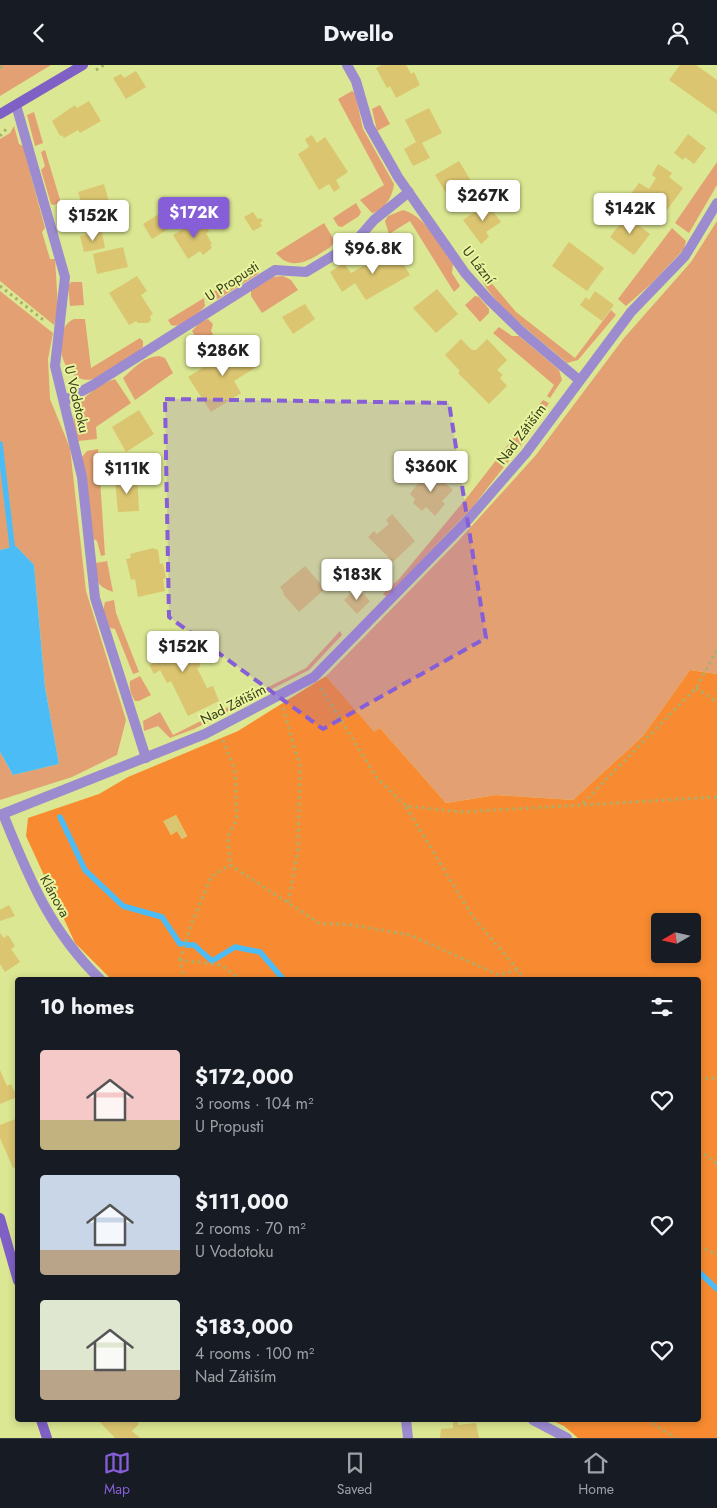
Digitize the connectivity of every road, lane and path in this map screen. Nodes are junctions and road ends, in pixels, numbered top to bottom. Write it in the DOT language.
graph roads {
  1 [pos="4,65"];
  2 [pos="83,65"];
  3 [pos="348,65"];
  4 [pos="0,67"];
  5 [pos="16,105"];
  6 [pos="0,114"];
  7 [pos="410,192"];
  8 [pos="717,203"];
  9 [pos="0,287"];
  10 [pos="58,332"];
  11 [pos="579,380"];
  12 [pos="64,401"];
  13 [pos="717,650"];
  14 [pos="314,677"];
  15 [pos="696,688"];
  16 [pos="279,695"];
  17 [pos="717,702"];
  18 [pos="218,727"];
  19 [pos="146,758"];
  20 [pos="717,797"];
  21 [pos="582,803"];
  22 [pos="406,807"];
  23 [pos="1,814"];
  24 [pos="230,865"];
  25 [pos="288,903"];
  26 [pos="180,960"];
  27 [pos="517,970"];
  28 [pos="98,977"];
  29 [pos="185,977"];
  30 [pos="238,977"];
  31 [pos="523,977"];
  32 [pos="701,1077"];
  33 [pos="717,1077"];
  34 [pos="701,1152"];
  35 [pos="717,1164"];
  36 [pos="0,1218"];
  37 [pos="701,1247"];
  38 [pos="14,1250"];
  39 [pos="717,1255"];
  40 [pos="42,1422"];
  41 [pos="406,1422"];
  42 [pos="537,1422"];
  43 [pos="650,1422"];
  44 [pos="47,1438"];
  45 [pos="408,1438"];
  46 [pos="567,1438"];
  47 [pos="676,1438"];
  1 -- 4 [label="path"];
  2 -- 5 [label="street"];
  3 -- 7 [label="street, U Lázní"];
  5 -- 6 [label="street"];
  5 -- 10 [label="street, U Vodotoku"];
  7 -- 11 [label="street, U Lázní"];
  7 -- 12 [label="street, U Propusti"];
  8 -- 11 [label="street, Nad Zátiším"];
  9 -- 10 [label="path"];
  10 -- 12 [label="street, U Vodotoku"];
  11 -- 14 [label="street, Nad Zátiším"];
  12 -- 19 [label="street, U Vodotoku"];
  13 -- 15 [label="path"];
  14 -- 16 [label="street, Nad Zátiším"];
  14 -- 22 [label="path"];
  15 -- 17 [label="path"];
  15 -- 21 [label="path"];
  16 -- 18 [label="street, Nad Zátiším"];
  16 -- 25 [label="path"];
  18 -- 19 [label="street, Nad Zátiším"];
  18 -- 24 [label="path"];
  19 -- 23 [label="street, Nad Zátiším"];
  20 -- 21 [label="path"];
  21 -- 22 [label="path"];
  22 -- 27 [label="path"];
  23 -- 28 [label="street, Klánova"];
  24 -- 25 [label="path"];
  24 -- 26 [label="path"];
  25 -- 27 [label="path"];
  26 -- 29 [label="path"];
  26 -- 30 [label="path"];
  27 -- 31 [label="path"];
  32 -- 33 [label="path"];
  34 -- 35 [label="path"];
  36 -- 38 [label="street"];
  37 -- 39 [label="path"];
  40 -- 44 [label="street"];
  41 -- 45 [label="street"];
  42 -- 46 [label="street"];
  43 -- 47 [label="path"];
}
